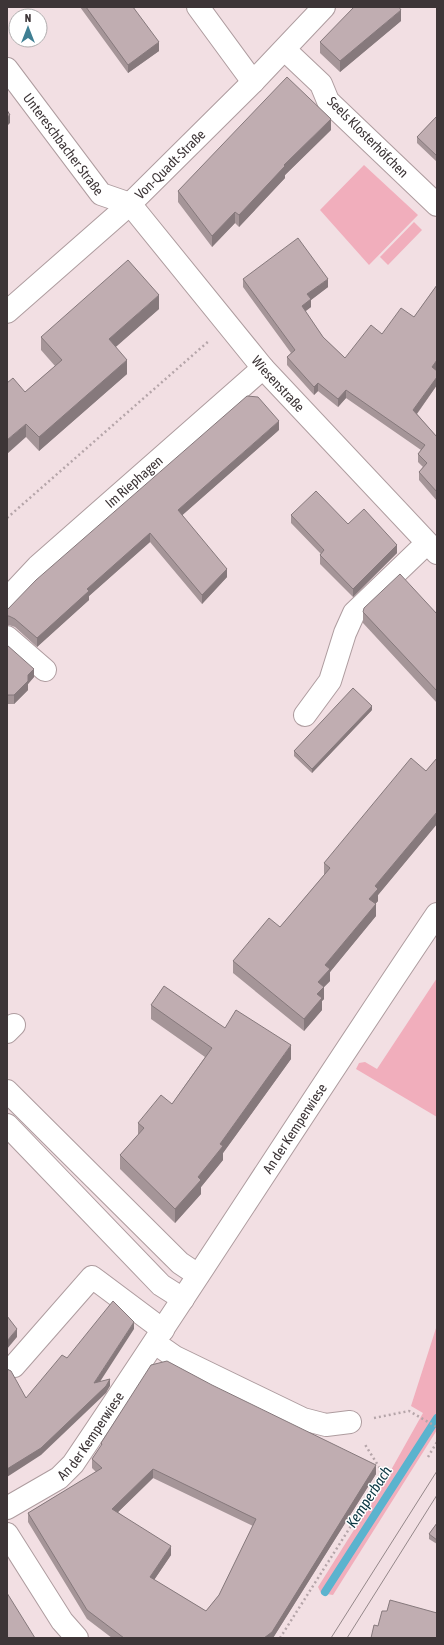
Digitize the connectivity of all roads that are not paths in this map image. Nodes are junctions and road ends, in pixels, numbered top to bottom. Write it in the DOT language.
graph roads {
  1 [pos="198,7"];
  2 [pos="324,7"];
  3 [pos="285,50"];
  4 [pos="7,69"];
  5 [pos="253,82"];
  6 [pos="130,204"];
  7 [pos="437,205"];
  8 [pos="7,312"];
  9 [pos="263,368"];
  10 [pos="432,548"];
  11 [pos="7,598"];
  12 [pos="7,637"];
  13 [pos="45,670"];
  14 [pos="304,715"];
  15 [pos="437,914"];
  16 [pos="7,1091"];
  17 [pos="7,1125"];
  18 [pos="198,1275"];
  19 [pos="183,1299"];
  20 [pos="159,1337"];
  21 [pos="14,1366"];
  22 [pos="350,1422"];
  23 [pos="7,1508"];
  24 [pos="7,1534"];
  25 [pos="78,1638"];
  1 -- 5 [label="street"];
  2 -- 3 [label="street, Von-Quadt-Straße"];
  3 -- 5 [label="street, Von-Quadt-Straße"];
  3 -- 7 [label="street, Seels Klosterhöfchen"];
  4 -- 6 [label="street, Untereschbacher Straße"];
  5 -- 6 [label="street, Von-Quadt-Straße"];
  6 -- 8 [label="street, Von-Quadt-Straße"];
  6 -- 9 [label="street, Wiesenstraße"];
  9 -- 10 [label="street, Wiesenstraße"];
  9 -- 11 [label="street, Im Riephagen"];
  10 -- 14 [label="street"];
  12 -- 13 [label="street"];
  15 -- 18 [label="street, An der Kemperwiese"];
  16 -- 18 [label="street"];
  17 -- 19 [label="street"];
  18 -- 19 [label="street, An der Kemperwiese"];
  19 -- 20 [label="street, An der Kemperwiese"];
  20 -- 21 [label="street"];
  20 -- 22 [label="street"];
  20 -- 23 [label="street, An der Kemperwiese"];
  24 -- 25 [label="street"];
}
